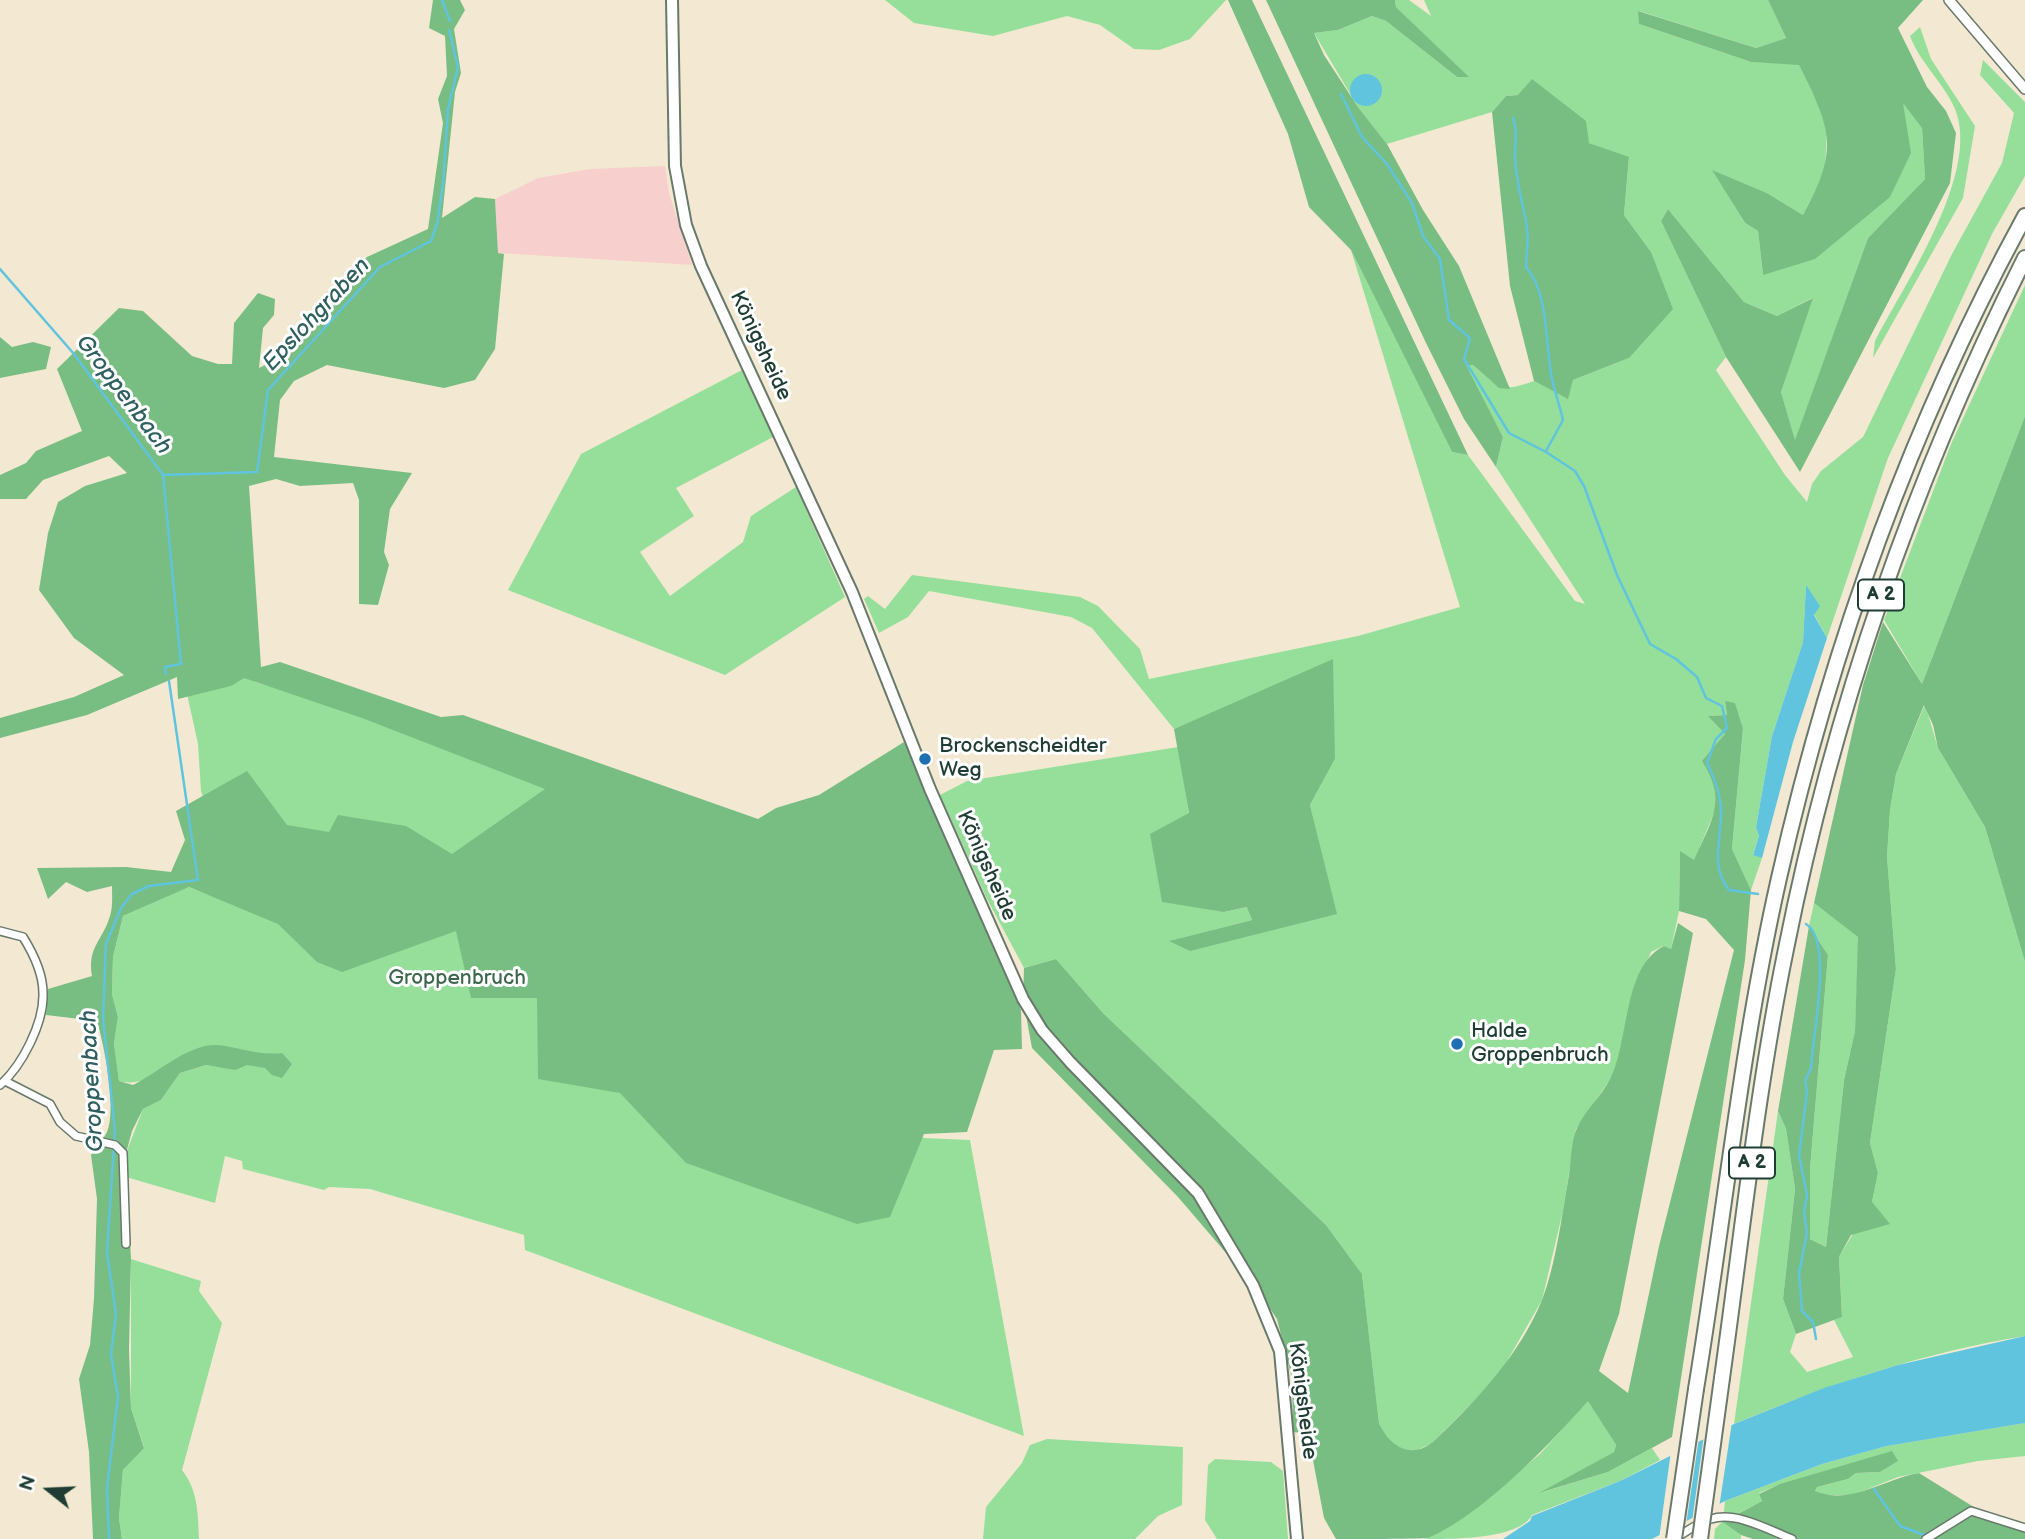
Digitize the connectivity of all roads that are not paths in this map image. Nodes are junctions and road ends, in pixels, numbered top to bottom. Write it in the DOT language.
graph roads {
  1 [pos="671,0"];
  2 [pos="1949,0"];
  3 [pos="2025,89"];
  4 [pos="2025,216"];
  5 [pos="2025,258"];
  6 [pos="0,931"];
  7 [pos="3,1083"];
  8 [pos="126,1244"];
  9 [pos="2025,1528"];
  10 [pos="1297,1539"];
  11 [pos="1674,1539"];
  12 [pos="1700,1539"];
  13 [pos="1793,1539"];
  14 [pos="1926,1539"];
  1 -- 10 [label="main road, Königsheide"];
  2 -- 3 [label="street"];
  4 -- 11 [label="highway, A 2, bridge"];
  5 -- 12 [label="highway, A 2, bridge"];
  6 -- 7 [label="street"];
  7 -- 8 [label="street"];
  9 -- 14 [label="street"];
  11 -- 13 [label="street"];
}
